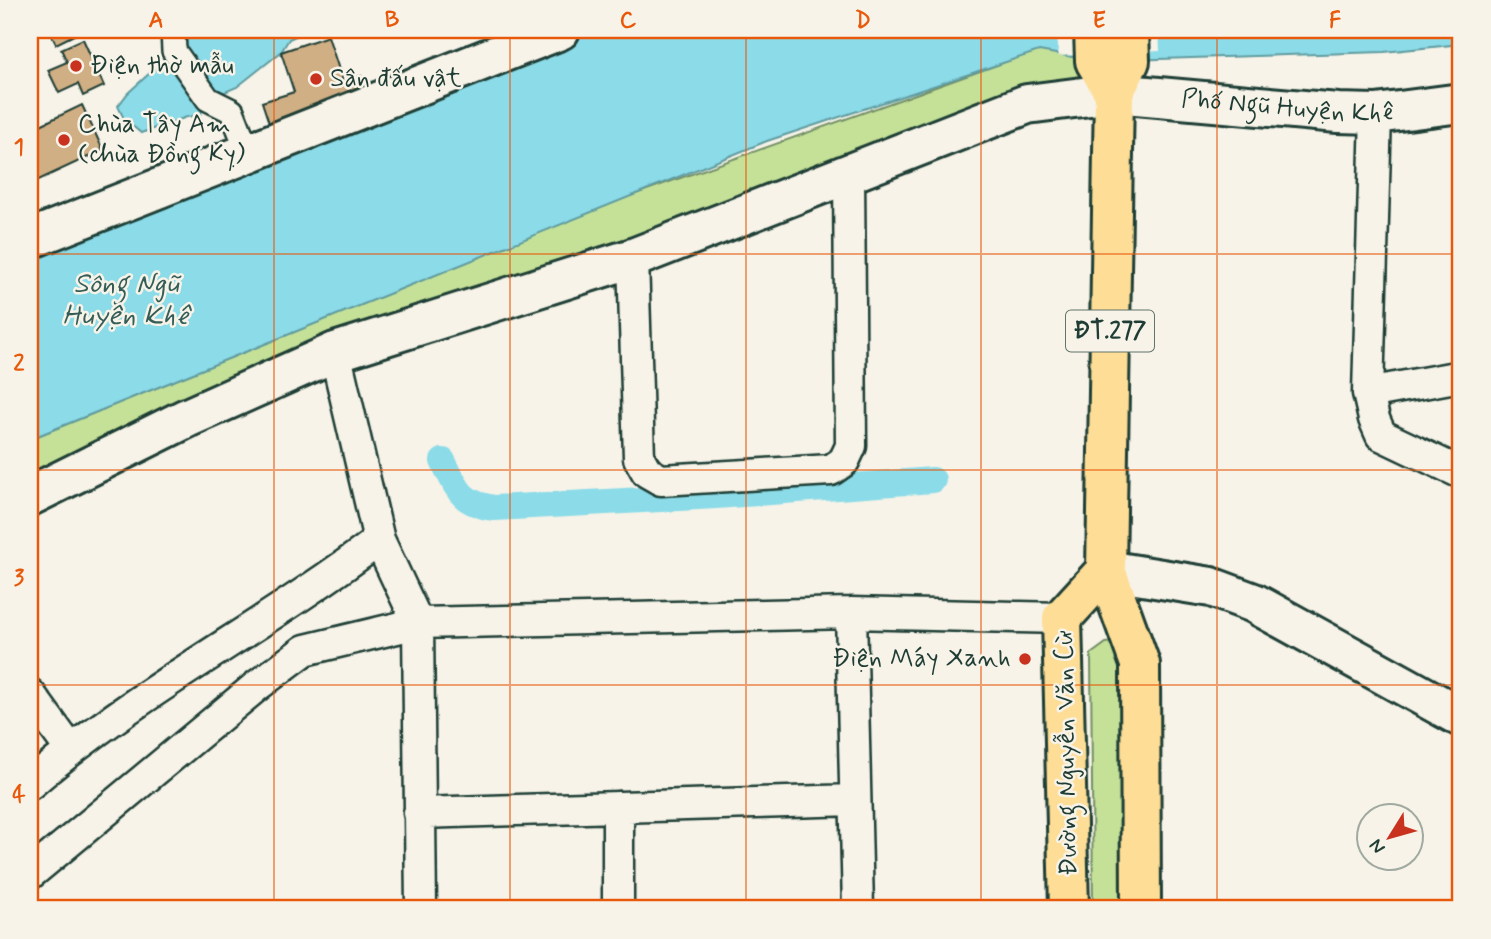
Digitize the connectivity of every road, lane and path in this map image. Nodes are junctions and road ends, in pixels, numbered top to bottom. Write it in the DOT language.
graph roads {
  1 [pos="173,30"];
  2 [pos="560,30"];
  3 [pos="506,39"];
  4 [pos="1112,55"];
  5 [pos="1461,103"];
  6 [pos="1376,114"];
  7 [pos="248,152"];
  8 [pos="849,172"];
  9 [pos="30,239"];
  10 [pos="633,257"];
  11 [pos="335,352"];
  12 [pos="1461,376"];
  13 [pos="1368,393"];
  14 [pos="1461,473"];
  15 [pos="30,496"];
  16 [pos="379,540"];
  17 [pos="1106,570"];
  18 [pos="851,613"];
  19 [pos="1062,618"];
  20 [pos="418,623"];
  21 [pos="30,694"];
  22 [pos="1461,717"];
  23 [pos="70,749"];
  24 [pos="30,784"];
  25 [pos="855,800"];
  26 [pos="618,807"];
  27 [pos="419,813"];
  28 [pos="30,874"];
  29 [pos="421,909"];
  30 [pos="618,909"];
  31 [pos="858,909"];
  32 [pos="1069,909"];
  33 [pos="1141,909"];
  1 -- 7 [label="street"];
  2 -- 3 [label="main road"];
  3 -- 7 [label="main road"];
  4 -- 6 [label="main road, Phố Ngũ Huyện Khê"];
  4 -- 8 [label="main road, Phố Ngũ Huyện Khê"];
  4 -- 17 [label="main road, ĐT.277"];
  5 -- 6 [label="main road, Phố Ngũ Huyện Khê"];
  6 -- 13 [label="street"];
  7 -- 9 [label="main road"];
  8 -- 10 [label="main road, Phố Ngũ Huyện Khê"];
  8 -- 10 [label="street"];
  10 -- 11 [label="main road, Phố Ngũ Huyện Khê"];
  11 -- 15 [label="main road, Phố Ngũ Huyện Khê"];
  11 -- 16 [label="street"];
  12 -- 13 [label="street"];
  13 -- 14 [label="street"];
  16 -- 20 [label="street"];
  16 -- 23 [label="street"];
  17 -- 19 [label="main road, Đường Nguyễn Văn Cừ"];
  17 -- 22 [label="main road"];
  17 -- 33 [label="main road, ĐT.277"];
  18 -- 19 [label="street"];
  18 -- 20 [label="street"];
  18 -- 25 [label="street"];
  19 -- 32 [label="main road, Đường Nguyễn Văn Cừ"];
  20 -- 27 [label="street"];
  20 -- 28 [label="street"];
  21 -- 23 [label="street"];
  23 -- 24 [label="street"];
  25 -- 26 [label="street"];
  25 -- 31 [label="street"];
  26 -- 27 [label="street"];
  26 -- 30 [label="street"];
  27 -- 29 [label="street"];
}
